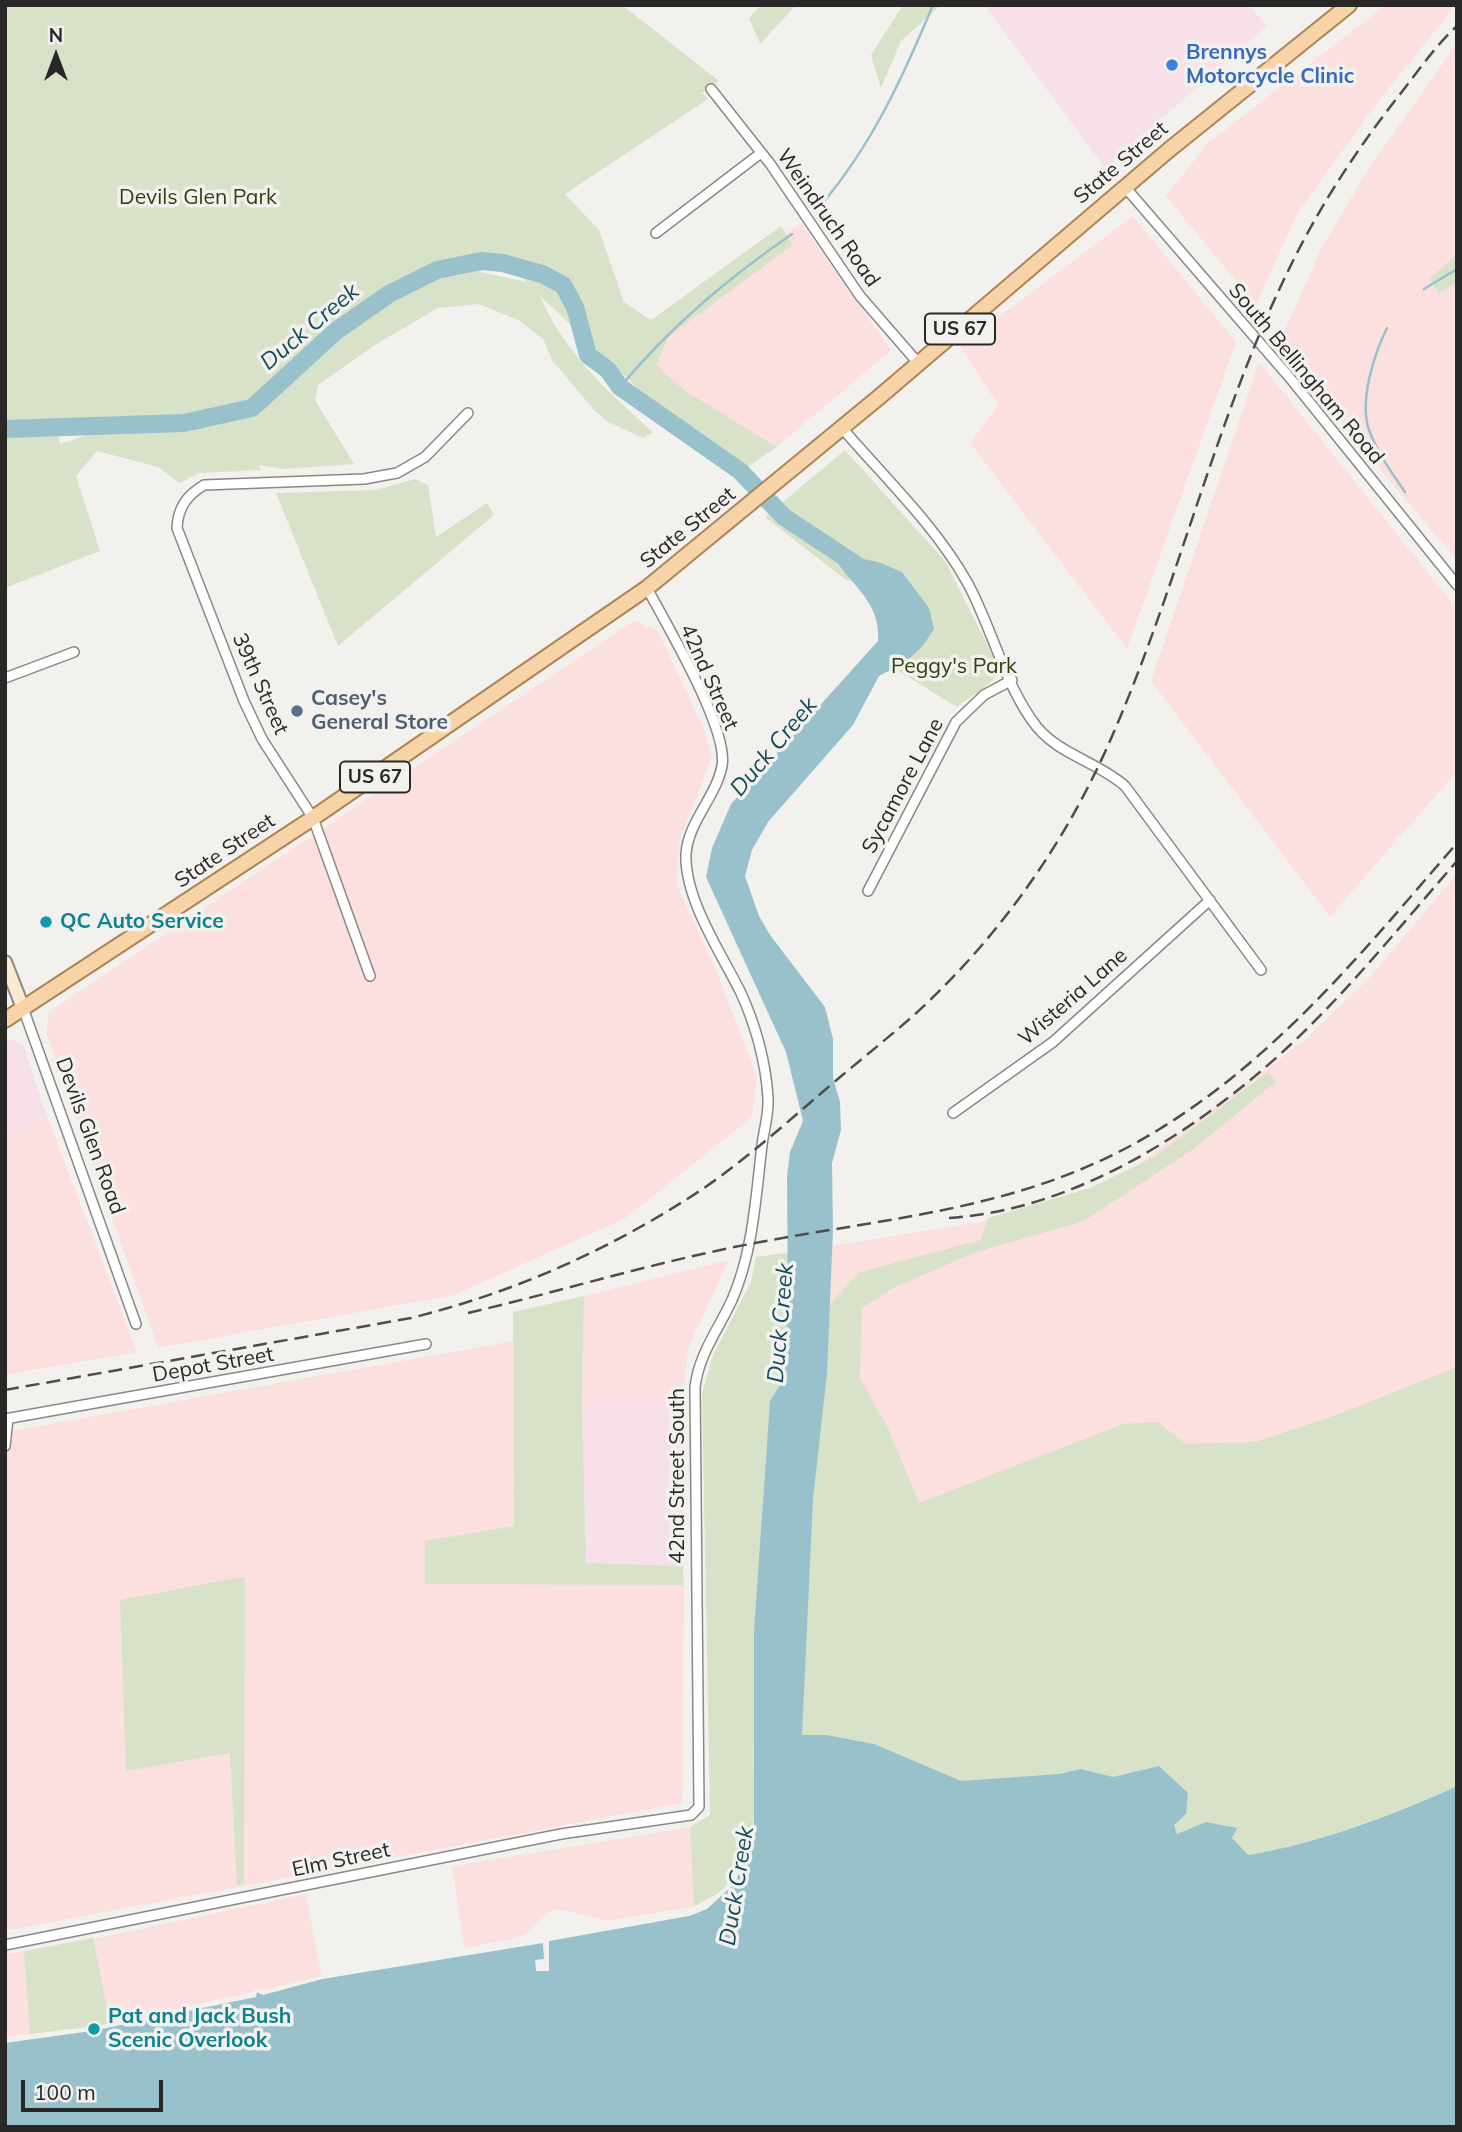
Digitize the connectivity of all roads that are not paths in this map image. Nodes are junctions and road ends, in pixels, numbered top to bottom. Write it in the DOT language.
graph roads {
  1 [pos="1349,5"];
  2 [pos="711,89"];
  3 [pos="761,153"];
  4 [pos="1125,187"];
  5 [pos="656,233"];
  6 [pos="919,364"];
  7 [pos="468,414"];
  8 [pos="842,428"];
  9 [pos="1457,585"];
  10 [pos="647,588"];
  11 [pos="74,652"];
  12 [pos="5,678"];
  13 [pos="1012,680"];
  14 [pos="313,818"];
  15 [pos="868,891"];
  16 [pos="1210,900"];
  17 [pos="5,962"];
  18 [pos="1261,970"];
  19 [pos="370,976"];
  20 [pos="23,1008"];
  21 [pos="750,1016"];
  22 [pos="5,1020"];
  23 [pos="953,1113"];
  24 [pos="136,1324"];
  25 [pos="426,1344"];
  26 [pos="7,1419"];
  27 [pos="5,1446"];
  28 [pos="685,1816"];
  29 [pos="5,1945"];
  1 -- 4 [label="main road, State Street / US 67"];
  2 -- 3 [label="street, Weindruch Road"];
  3 -- 5 [label="street"];
  3 -- 6 [label="street, Weindruch Road"];
  4 -- 6 [label="main road, State Street / US 67"];
  4 -- 9 [label="street, South Bellingham Road"];
  6 -- 8 [label="main road, State Street / US 67"];
  7 -- 14 [label="street, 39th Street"];
  8 -- 10 [label="main road, State Street / US 67"];
  8 -- 13 [label="street"];
  10 -- 14 [label="main road, State Street / US 67"];
  10 -- 21 [label="street, 42nd Street"];
  11 -- 12 [label="street"];
  13 -- 15 [label="street, Sycamore Lane"];
  13 -- 16 [label="street"];
  14 -- 19 [label="street, 39th Street"];
  14 -- 20 [label="main road, State Street / US 67"];
  16 -- 18 [label="street"];
  16 -- 23 [label="street, Wisteria Lane"];
  17 -- 20 [label="main road, Devils Glen Road"];
  20 -- 22 [label="main road, State Street / US 67"];
  20 -- 24 [label="street, Devils Glen Road"];
  21 -- 28 [label="street, 42nd Street South"];
  25 -- 26 [label="street, Depot Street"];
  26 -- 27 [label="street"];
  28 -- 29 [label="street, Elm Street"];
}
